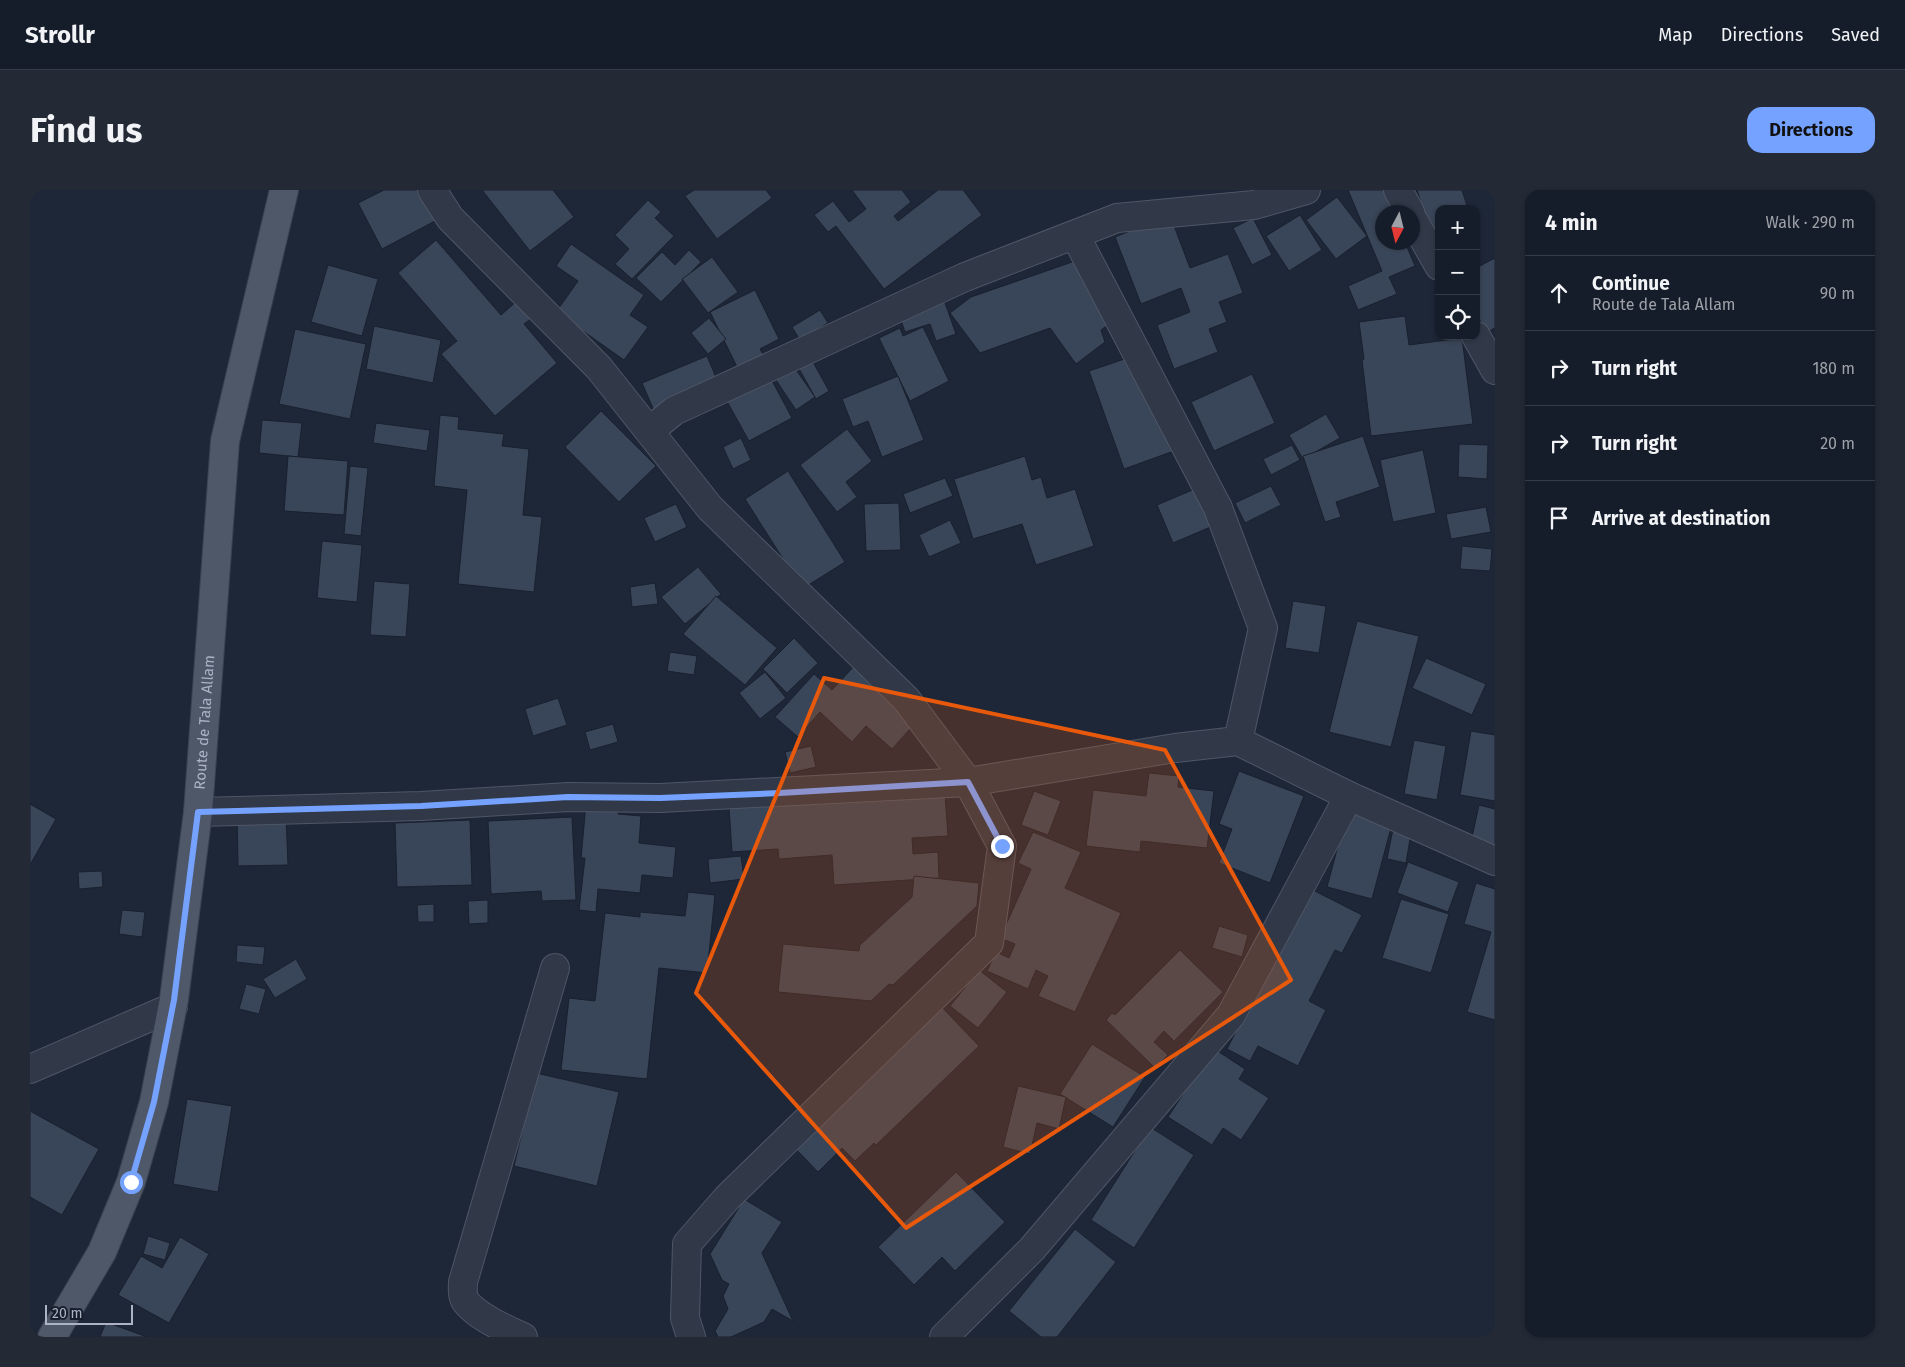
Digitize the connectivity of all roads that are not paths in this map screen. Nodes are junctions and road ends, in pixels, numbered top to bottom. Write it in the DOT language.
graph roads {
  1 [pos="284,190"];
  2 [pos="302,190"];
  3 [pos="432,190"];
  4 [pos="1306,190"];
  5 [pos="1398,190"];
  6 [pos="1406,205"];
  7 [pos="1420,232"];
  8 [pos="1075,235"];
  9 [pos="1435,259"];
  10 [pos="1478,340"];
  11 [pos="1495,370"];
  12 [pos="651,433"];
  13 [pos="225,441"];
  14 [pos="1238,742"];
  15 [pos="968,782"];
  16 [pos="1349,796"];
  17 [pos="198,812"];
  18 [pos="1495,861"];
  19 [pos="555,968"];
  20 [pos="172,1007"];
  21 [pos="30,1069"];
  22 [pos="52,1337"];
  23 [pos="523,1337"];
  24 [pos="691,1337"];
  25 [pos="944,1337"];
  1 -- 13 [label="main road"];
  2 -- 13 [label="main road"];
  3 -- 12 [label="street"];
  4 -- 8 [label="street"];
  5 -- 6 [label="street"];
  7 -- 9 [label="street"];
  8 -- 12 [label="street"];
  8 -- 14 [label="street"];
  10 -- 11 [label="street"];
  12 -- 15 [label="street"];
  13 -- 17 [label="main road, Route de Tala Allam"];
  14 -- 15 [label="street"];
  14 -- 16 [label="street"];
  15 -- 17 [label="street"];
  15 -- 24 [label="street"];
  16 -- 18 [label="street"];
  16 -- 25 [label="street"];
  17 -- 20 [label="main road, Route de Tala Allam"];
  19 -- 23 [label="street"];
  20 -- 21 [label="street"];
  20 -- 22 [label="main road, Route de Tala Allam"];
}
